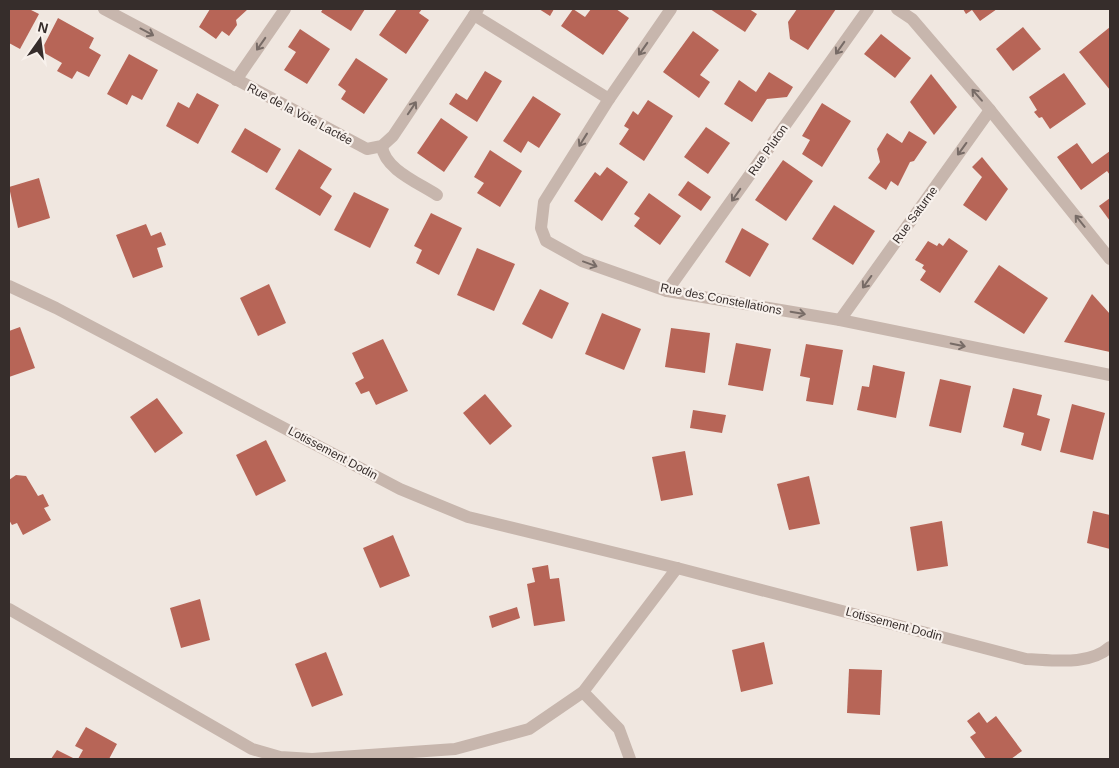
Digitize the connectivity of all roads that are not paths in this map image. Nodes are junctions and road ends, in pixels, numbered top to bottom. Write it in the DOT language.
graph roads {
  1 [pos="104,9"];
  2 [pos="285,9"];
  3 [pos="671,9"];
  4 [pos="868,9"];
  5 [pos="897,9"];
  6 [pos="476,12"];
  7 [pos="236,80"];
  8 [pos="609,99"];
  9 [pos="990,110"];
  10 [pos="382,146"];
  11 [pos="437,195"];
  12 [pos="1110,259"];
  13 [pos="9,286"];
  14 [pos="667,291"];
  15 [pos="840,320"];
  16 [pos="1110,375"];
  17 [pos="677,568"];
  18 [pos="9,609"];
  19 [pos="1110,647"];
  20 [pos="583,692"];
  21 [pos="630,759"];
  1 -- 7 [label="street, Rue de la Voie Lactée, one-way"];
  2 -- 7 [label="street, one-way"];
  3 -- 8 [label="street, Rue des Constellations, one-way"];
  4 -- 14 [label="street, Rue Pluton, one-way"];
  9 -- 5 [label="street, one-way"];
  6 -- 8 [label="street"];
  10 -- 6 [label="street, one-way"];
  7 -- 10 [label="street, Rue de la Voie Lactée"];
  8 -- 14 [label="street, Rue des Constellations, one-way"];
  12 -- 9 [label="street, one-way"];
  9 -- 15 [label="street, Rue Saturne, one-way"];
  10 -- 11 [label="street"];
  13 -- 17 [label="street, Lotissement Dodin"];
  14 -- 15 [label="street, Rue des Constellations, one-way"];
  15 -- 16 [label="street, Rue des Constellations, one-way"];
  17 -- 19 [label="street, Lotissement Dodin"];
  17 -- 20 [label="street"];
  18 -- 20 [label="street"];
  20 -- 21 [label="street"];
}
